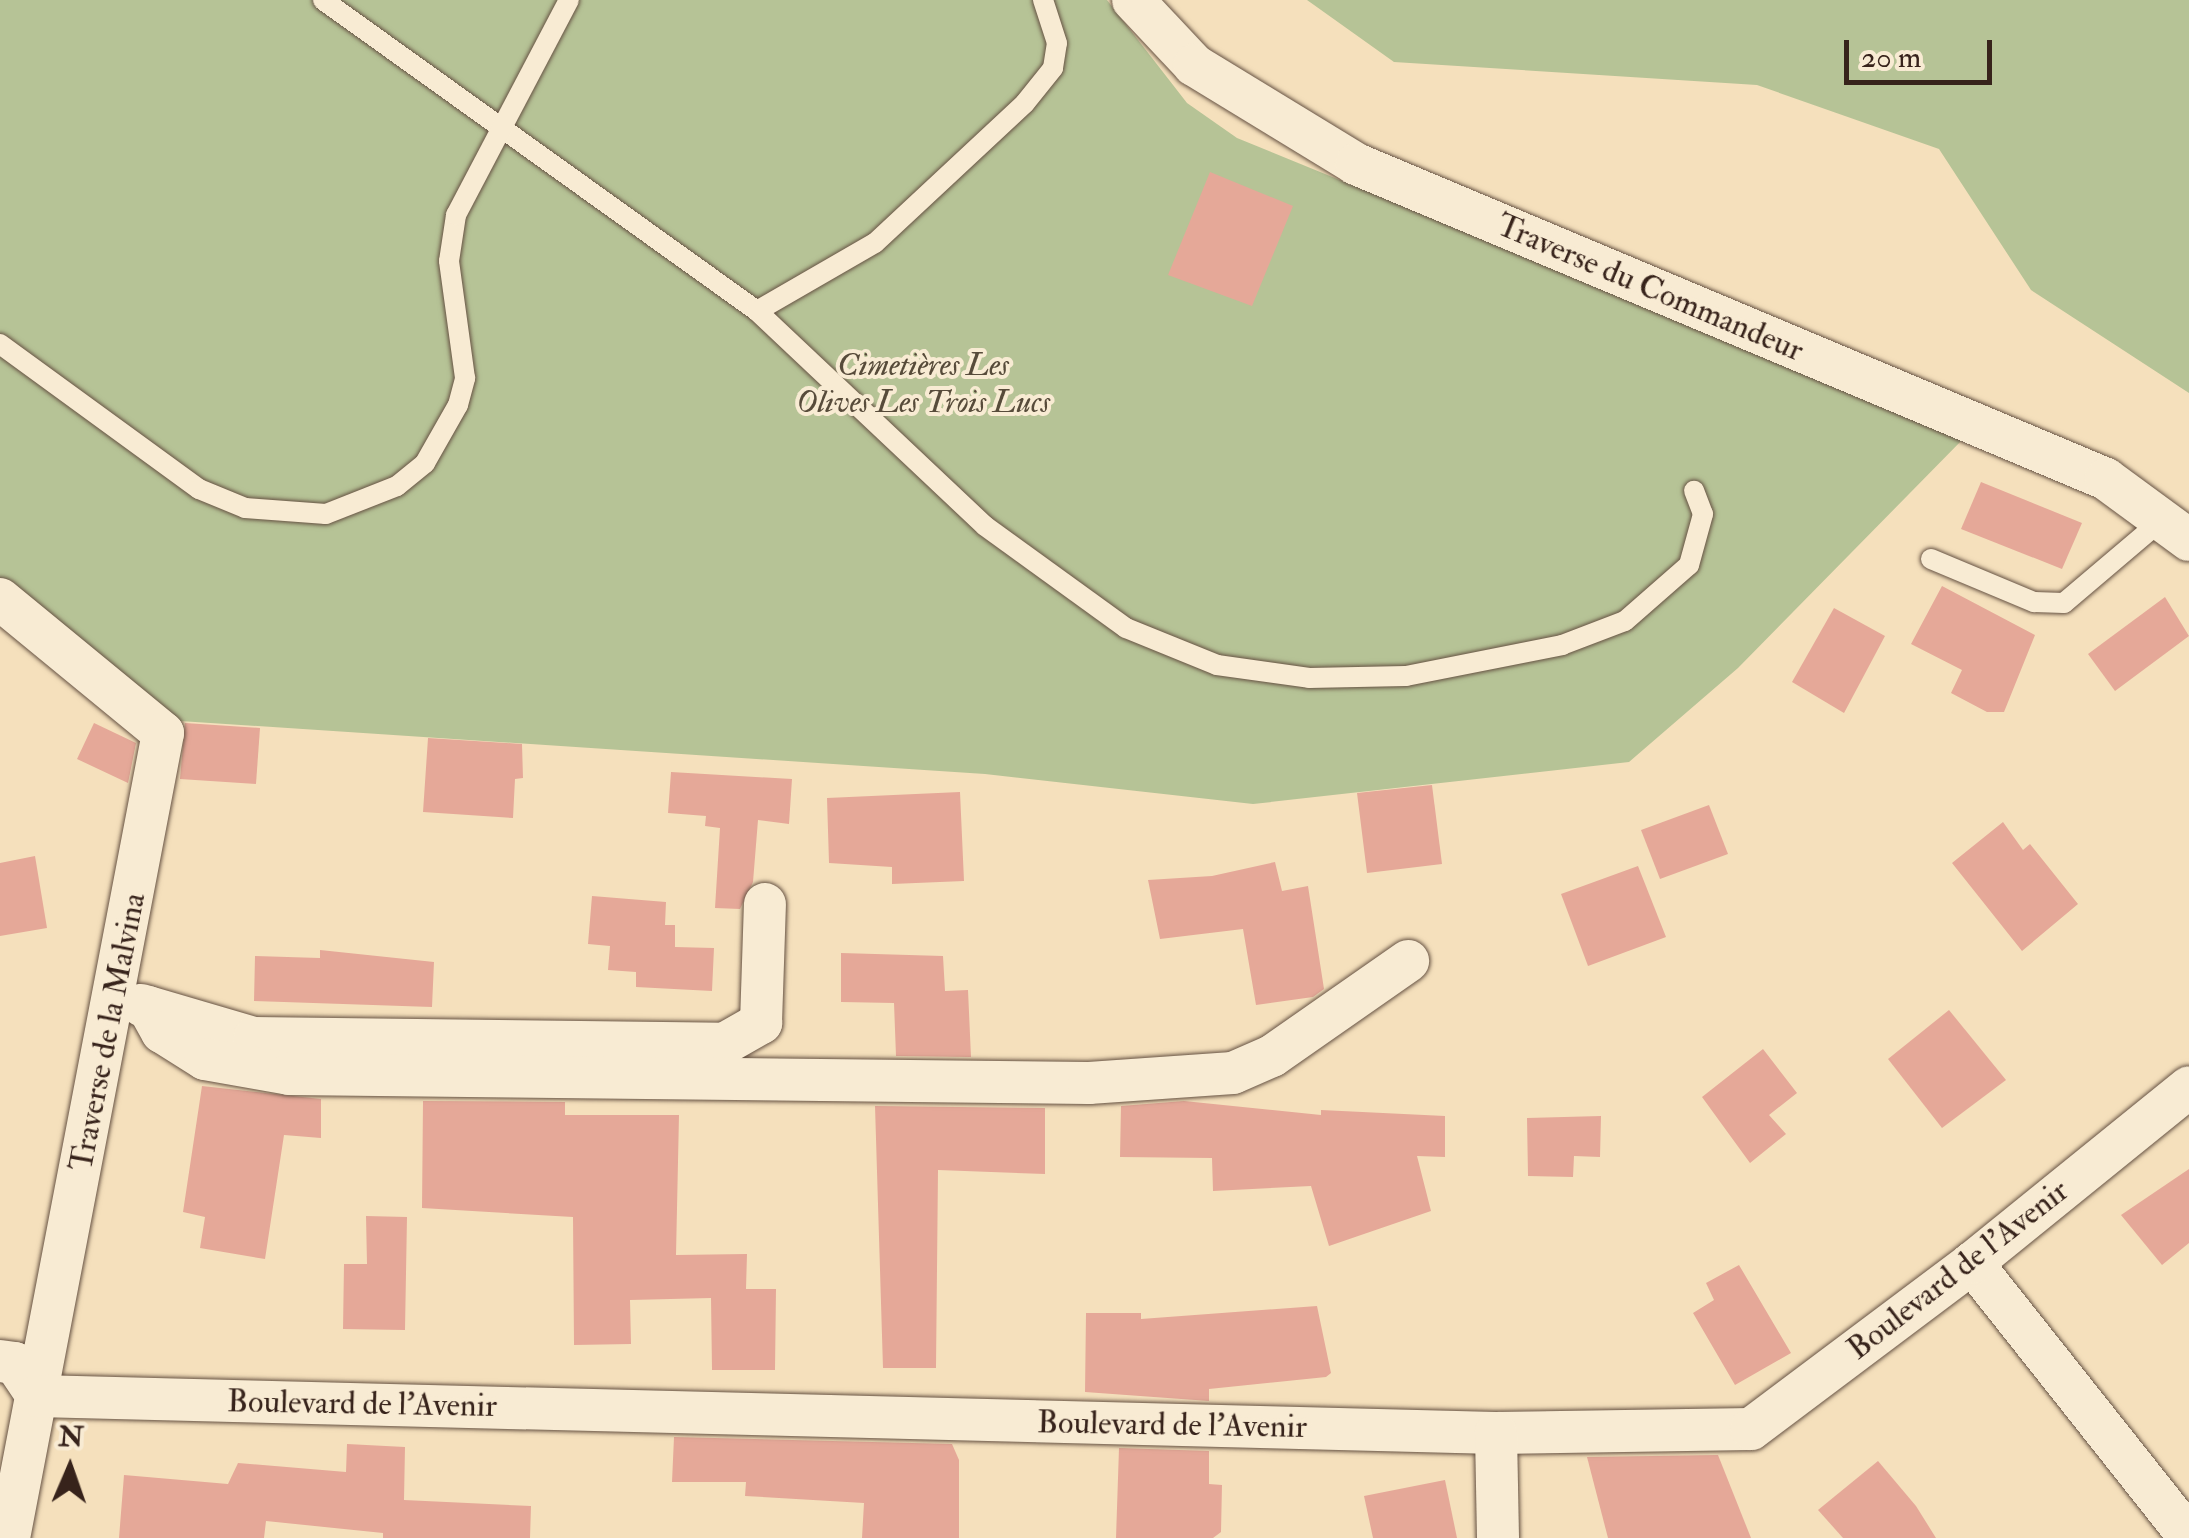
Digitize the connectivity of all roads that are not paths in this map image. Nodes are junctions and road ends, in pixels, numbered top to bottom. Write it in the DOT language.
graph roads {
  1 [pos="323,0"];
  2 [pos="569,0"];
  3 [pos="1043,0"];
  4 [pos="1134,0"];
  5 [pos="502,126"];
  6 [pos="757,311"];
  7 [pos="0,344"];
  8 [pos="1694,492"];
  9 [pos="2177,529"];
  10 [pos="1931,559"];
  11 [pos="0,599"];
  12 [pos="765,904"];
  13 [pos="1408,961"];
  14 [pos="133,1002"];
  15 [pos="2189,1087"];
  16 [pos="1972,1263"];
  17 [pos="0,1361"];
  18 [pos="37,1396"];
  19 [pos="1496,1433"];
  20 [pos="2189,1537"];
  21 [pos="9,1538"];
  22 [pos="1498,1538"];
  1 -- 5 [label="lane"];
  2 -- 5 [label="lane"];
  3 -- 6 [label="lane"];
  4 -- 9 [label="street, Traverse du Commandeur"];
  5 -- 6 [label="lane"];
  5 -- 7 [label="lane"];
  6 -- 8 [label="lane"];
  9 -- 10 [label="lane"];
  11 -- 14 [label="street, Traverse de la Malvina"];
  12 -- 14 [label="street"];
  13 -- 14 [label="street"];
  14 -- 18 [label="street, Traverse de la Malvina"];
  15 -- 16 [label="street, Boulevard de l'Avenir"];
  16 -- 19 [label="street, Boulevard de l'Avenir"];
  16 -- 20 [label="street"];
  17 -- 18 [label="street"];
  18 -- 19 [label="street, Boulevard de l'Avenir"];
  18 -- 21 [label="street, Traverse de la Malvina"];
  19 -- 22 [label="street"];
}
